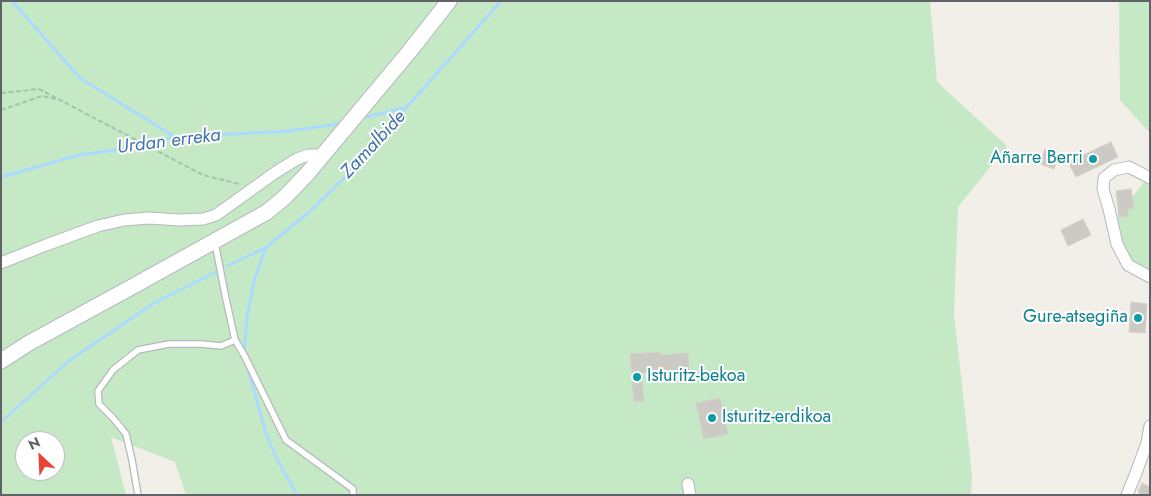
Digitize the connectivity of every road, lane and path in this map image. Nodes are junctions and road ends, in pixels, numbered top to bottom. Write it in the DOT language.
graph roads {
  1 [pos="449,1"];
  2 [pos="1,93"];
  3 [pos="58,99"];
  4 [pos="1,110"];
  5 [pos="323,155"];
  6 [pos="1150,178"];
  7 [pos="254,188"];
  8 [pos="215,242"];
  9 [pos="1,263"];
  10 [pos="1150,277"];
  11 [pos="234,340"];
  12 [pos="1,361"];
  13 [pos="1150,426"];
  14 [pos="138,495"];
  15 [pos="353,495"];
  16 [pos="1127,495"];
  1 -- 5 [label="main road"];
  2 -- 3 [label="path"];
  3 -- 4 [label="path"];
  3 -- 7 [label="path"];
  5 -- 7 [label="street"];
  5 -- 8 [label="main road"];
  6 -- 10 [label="street"];
  7 -- 9 [label="street"];
  8 -- 11 [label="lane"];
  8 -- 12 [label="main road"];
  11 -- 14 [label="lane"];
  11 -- 15 [label="lane"];
  13 -- 16 [label="street"];
}
